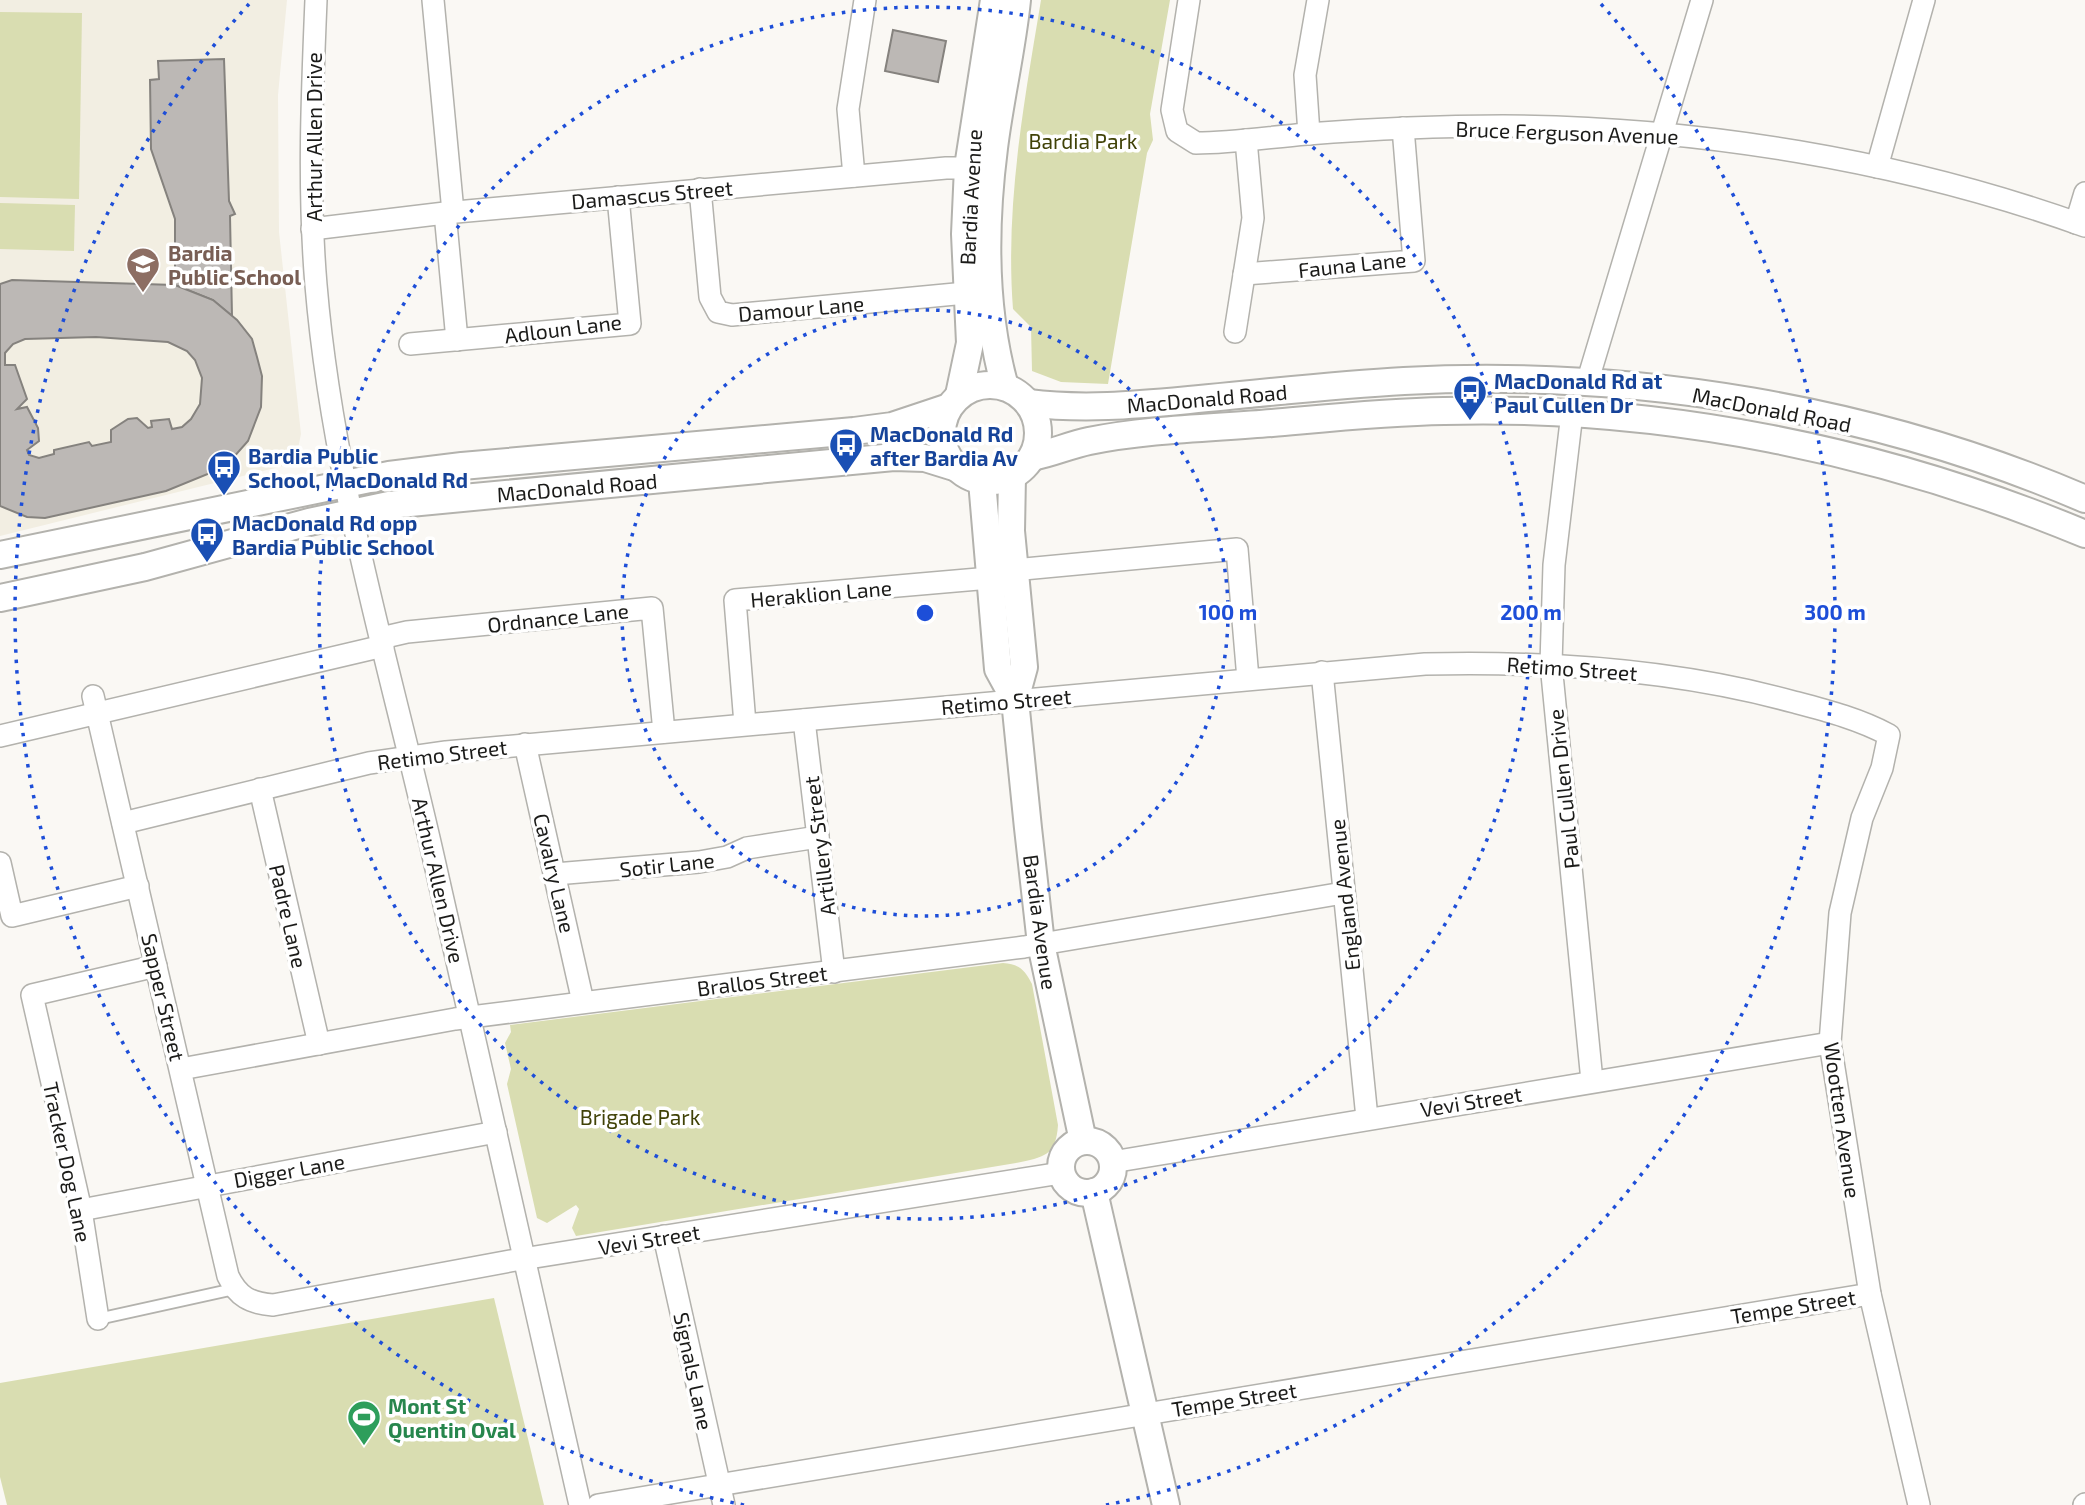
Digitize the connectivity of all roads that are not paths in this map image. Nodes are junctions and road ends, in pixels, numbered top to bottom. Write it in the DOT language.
graph roads {
  1 [pos="316,0"];
  2 [pos="433,0"];
  3 [pos="866,0"];
  4 [pos="994,0"];
  5 [pos="1017,0"];
  6 [pos="1189,0"];
  7 [pos="1318,0"];
  8 [pos="1702,0"];
  9 [pos="1924,0"];
  10 [pos="1402,128"];
  11 [pos="1309,134"];
  12 [pos="1661,134"];
  13 [pos="1246,140"];
  14 [pos="1877,167"];
  15 [pos="980,168"];
  16 [pos="854,176"];
  17 [pos="699,190"];
  18 [pos="2085,193"];
  19 [pos="618,197"];
  20 [pos="449,212"];
  21 [pos="2080,224"];
  22 [pos="312,229"];
  23 [pos="1244,274"];
  24 [pos="966,293"];
  25 [pos="1235,332"];
  26 [pos="457,340"];
  27 [pos="410,344"];
  28 [pos="1587,383"];
  29 [pos="1005,387"];
  30 [pos="954,401"];
  31 [pos="1028,403"];
  32 [pos="1573,413"];
  33 [pos="1032,457"];
  34 [pos="954,467"];
  35 [pos="1012,476"];
  36 [pos="982,481"];
  37 [pos="345,482"];
  38 [pos="2085,499"];
  39 [pos="351,512"];
  40 [pos="2085,534"];
  41 [pos="0,555"];
  42 [pos="1002,574"];
  43 [pos="0,598"];
  44 [pos="382,642"];
  45 [pos="1551,664"];
  46 [pos="1322,672"];
  47 [pos="1248,679"];
  48 [pos="1015,700"];
  49 [pos="95,705"];
  50 [pos="804,720"];
  51 [pos="745,724"];
  52 [pos="664,732"];
  53 [pos="1889,735"];
  54 [pos="0,736"];
  55 [pos="525,744"];
  56 [pos="411,757"];
  57 [pos="260,789"];
  58 [pos="122,823"];
  59 [pos="818,837"];
  60 [pos="0,863"];
  61 [pos="555,874"];
  62 [pos="138,887"];
  63 [pos="1343,893"];
  64 [pos="1041,944"];
  65 [pos="156,966"];
  66 [pos="834,972"];
  67 [pos="583,1002"];
  68 [pos="470,1017"];
  69 [pos="1830,1043"];
  70 [pos="319,1044"];
  71 [pos="180,1069"];
  72 [pos="1592,1081"];
  73 [pos="1367,1118"];
  74 [pos="496,1132"];
  75 [pos="1083,1141"];
  76 [pos="1112,1162"];
  77 [pos="1061,1173"];
  78 [pos="207,1185"];
  79 [pos="1094,1192"];
  80 [pos="81,1210"];
  81 [pos="664,1236"];
  82 [pos="524,1260"];
  83 [pos="236,1292"];
  84 [pos="1870,1294"];
  85 [pos="98,1319"];
  86 [pos="1145,1414"];
  87 [pos="722,1495"];
  88 [pos="580,1505"];
  89 [pos="598,1505"];
  90 [pos="1166,1505"];
  91 [pos="1919,1505"];
  1 -- 22 [label="street, Arthur Allen Drive"];
  2 -- 20 [label="street"];
  3 -- 16 [label="street"];
  4 -- 15 [label="street, Bardia Avenue"];
  5 -- 15 [label="street, Bardia Avenue"];
  6 -- 13 [label="street, Bruce Ferguson Avenue"];
  7 -- 11 [label="street"];
  8 -- 12 [label="street"];
  9 -- 14 [label="street"];
  10 -- 11 [label="street, Bruce Ferguson Avenue"];
  10 -- 12 [label="street, Bruce Ferguson Avenue"];
  10 -- 23 [label="street, Fauna Lane"];
  11 -- 13 [label="street, Bruce Ferguson Avenue"];
  12 -- 14 [label="street, Bruce Ferguson Avenue"];
  12 -- 28 [label="street"];
  13 -- 23 [label="street"];
  14 -- 21 [label="street, Bruce Ferguson Avenue"];
  15 -- 16 [label="street, Damascus Street"];
  15 -- 24 [label="street, Bardia Avenue"];
  15 -- 29 [label="street, Bardia Avenue"];
  16 -- 17 [label="street, Damascus Street"];
  17 -- 19 [label="street, Damascus Street"];
  17 -- 24 [label="street, Damour Lane"];
  18 -- 21 [label="street"];
  19 -- 20 [label="street, Damascus Street"];
  19 -- 26 [label="street, Adloun Lane"];
  20 -- 22 [label="street, Damascus Street"];
  20 -- 26 [label="street"];
  22 -- 37 [label="street, Arthur Allen Drive"];
  23 -- 25 [label="street"];
  24 -- 30 [label="street, Bardia Avenue"];
  26 -- 27 [label="street, Adloun Lane"];
  28 -- 31 [label="street, MacDonald Road"];
  28 -- 38 [label="street, MacDonald Road"];
  29 -- 30 [label="street"];
  29 -- 31 [label="street"];
  30 -- 34 [label="street"];
  30 -- 37 [label="street, MacDonald Road"];
  31 -- 33 [label="street"];
  32 -- 33 [label="street, MacDonald Road"];
  32 -- 40 [label="street, MacDonald Road"];
  32 -- 45 [label="street, Paul Cullen Drive"];
  33 -- 35 [label="street"];
  34 -- 36 [label="street"];
  34 -- 39 [label="street, MacDonald Road"];
  35 -- 36 [label="street"];
  35 -- 42 [label="street, Bardia Avenue"];
  36 -- 42 [label="street, Bardia Avenue"];
  37 -- 39 [label="street, Arthur Allen Drive"];
  37 -- 41 [label="street, MacDonald Road"];
  39 -- 43 [label="street, MacDonald Road"];
  39 -- 44 [label="street, Arthur Allen Drive"];
  42 -- 47 [label="street, Heraklion Lane"];
  42 -- 48 [label="street, Bardia Avenue"];
  42 -- 51 [label="street, Heraklion Lane"];
  44 -- 49 [label="street, Ordnance Lane"];
  44 -- 52 [label="street, Ordnance Lane"];
  44 -- 56 [label="street, Arthur Allen Drive"];
  45 -- 46 [label="street, Retimo Street"];
  45 -- 53 [label="street, Retimo Street"];
  45 -- 72 [label="street, Paul Cullen Drive"];
  46 -- 47 [label="street, Retimo Street"];
  46 -- 63 [label="street, England Avenue"];
  47 -- 48 [label="street, Retimo Street"];
  48 -- 50 [label="street, Retimo Street"];
  48 -- 64 [label="street, Bardia Avenue"];
  49 -- 54 [label="street, Ordnance Lane"];
  49 -- 58 [label="street, Sapper Street"];
  50 -- 51 [label="street, Retimo Street"];
  50 -- 59 [label="street, Artillery Street"];
  51 -- 52 [label="street, Retimo Street"];
  52 -- 55 [label="street, Retimo Street"];
  53 -- 69 [label="street, Wootten Avenue"];
  55 -- 56 [label="street, Retimo Street"];
  55 -- 61 [label="street, Cavalry Lane"];
  56 -- 57 [label="street, Retimo Street"];
  56 -- 68 [label="street, Arthur Allen Drive"];
  57 -- 58 [label="street, Retimo Street"];
  57 -- 70 [label="street, Padre Lane"];
  58 -- 62 [label="street, Sapper Street"];
  59 -- 61 [label="street, Sotir Lane"];
  59 -- 66 [label="street, Artillery Street"];
  60 -- 62 [label="street"];
  61 -- 67 [label="street, Cavalry Lane"];
  62 -- 65 [label="street, Sapper Street"];
  63 -- 64 [label="street, Brallos Street"];
  63 -- 73 [label="street, England Avenue"];
  64 -- 66 [label="street, Brallos Street"];
  64 -- 75 [label="street, Bardia Avenue"];
  65 -- 71 [label="street, Sapper Street"];
  65 -- 80 [label="street, Tracker Dog Lane"];
  66 -- 67 [label="street, Brallos Street"];
  67 -- 68 [label="street, Brallos Street"];
  68 -- 70 [label="street, Brallos Street"];
  68 -- 74 [label="street, Arthur Allen Drive"];
  69 -- 72 [label="street, Vevi Street"];
  69 -- 84 [label="street, Wootten Avenue"];
  70 -- 71 [label="street, Brallos Street"];
  71 -- 78 [label="street, Sapper Street"];
  72 -- 73 [label="street, Vevi Street"];
  73 -- 76 [label="street, Vevi Street"];
  74 -- 78 [label="street, Digger Lane"];
  74 -- 82 [label="street, Arthur Allen Drive"];
  75 -- 76 [label="street"];
  75 -- 77 [label="street"];
  76 -- 79 [label="street"];
  77 -- 79 [label="street"];
  77 -- 81 [label="street, Vevi Street"];
  78 -- 80 [label="street, Digger Lane"];
  78 -- 83 [label="street, Sapper Street"];
  79 -- 86 [label="street"];
  80 -- 85 [label="street, Tracker Dog Lane"];
  81 -- 82 [label="street, Vevi Street"];
  81 -- 87 [label="street, Signals Lane"];
  82 -- 83 [label="street, Vevi Street"];
  82 -- 88 [label="street, Arthur Allen Drive"];
  83 -- 85 [label="lane, Tracker Dog Lane"];
  84 -- 86 [label="street, Tempe Street"];
  84 -- 91 [label="street, Wootten Avenue"];
  86 -- 87 [label="street, Tempe Street"];
  86 -- 90 [label="street"];
  87 -- 89 [label="street, Tempe Street"];
}
